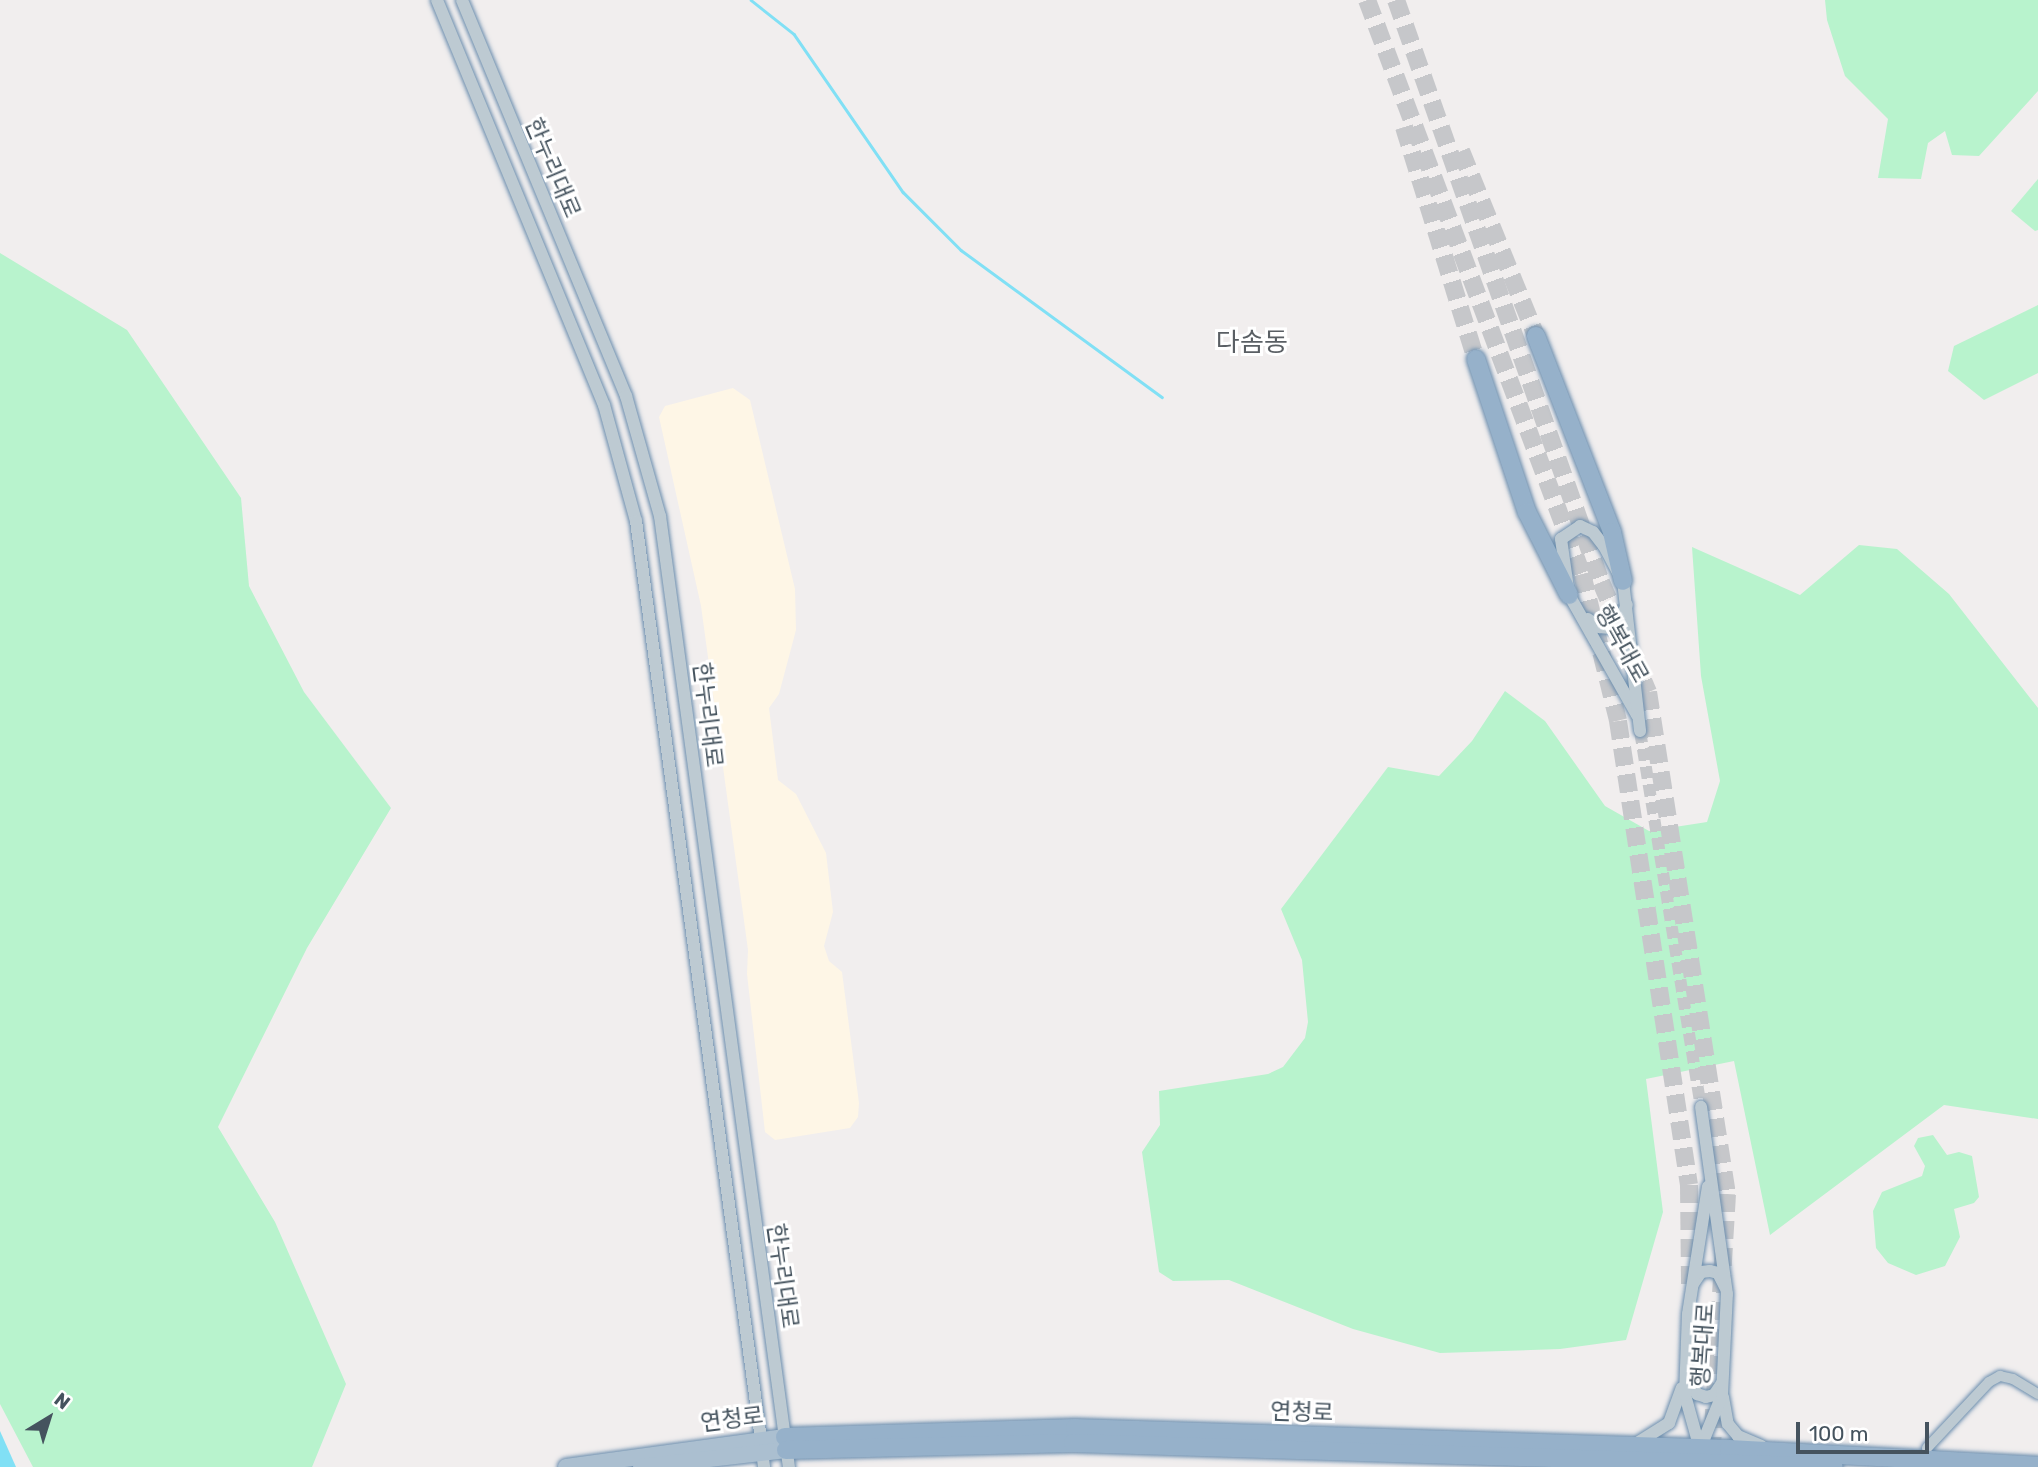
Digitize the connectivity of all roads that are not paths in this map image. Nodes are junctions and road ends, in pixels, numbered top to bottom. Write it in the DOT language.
graph roads {
  1 [pos="437,0"];
  2 [pos="462,0"];
  3 [pos="1536,336"];
  4 [pos="1476,359"];
  5 [pos="1623,581"];
  6 [pos="1569,595"];
  7 [pos="1626,605"];
  8 [pos="1583,614"];
  9 [pos="1637,715"];
  10 [pos="1640,731"];
  11 [pos="1701,1107"];
  12 [pos="1709,1181"];
  13 [pos="1691,1289"];
  14 [pos="1727,1294"];
  15 [pos="1685,1374"];
  16 [pos="1723,1379"];
  17 [pos="2038,1394"];
  18 [pos="1722,1395"];
  19 [pos="1927,1448"];
  20 [pos="786,1451"];
  21 [pos="762,1453"];
  22 [pos="1620,1453"];
  23 [pos="684,1455"];
  24 [pos="1700,1461"];
  25 [pos="1774,1461"];
  26 [pos="2038,1466"];
  27 [pos="566,1467"];
  28 [pos="641,1467"];
  29 [pos="1649,1467"];
  30 [pos="1835,1467"];
  1 -- 21 [label="street, 한누리대로"];
  2 -- 20 [label="street, 한누리대로"];
  3 -- 5 [label="highway"];
  4 -- 6 [label="highway"];
  5 -- 6 [label="street"];
  5 -- 7 [label="street, 행복대로"];
  6 -- 8 [label="street, 행복대로"];
  7 -- 8 [label="street"];
  7 -- 9 [label="street, 행복대로"];
  8 -- 9 [label="street, 행복대로"];
  9 -- 10 [label="street, 행복대로"];
  11 -- 12 [label="street, 행복대로"];
  12 -- 13 [label="street, 행복대로"];
  12 -- 14 [label="street, 행복대로"];
  13 -- 14 [label="street"];
  13 -- 15 [label="street, 행복대로"];
  14 -- 16 [label="street, 행복대로"];
  15 -- 16 [label="street"];
  15 -- 22 [label="street"];
  15 -- 24 [label="street, 행복대로"];
  16 -- 18 [label="street, 행복대로"];
  17 -- 19 [label="street"];
  18 -- 24 [label="street, 행복대로"];
  18 -- 25 [label="street"];
  20 -- 21 [label="main road, 연청로"];
  20 -- 22 [label="highway, 연청로"];
  21 -- 23 [label="main road, 연청로"];
  22 -- 24 [label="highway, 연청로"];
  22 -- 29 [label="highway"];
  23 -- 27 [label="main road, 연청로"];
  23 -- 28 [label="main road, 연청로"];
  24 -- 25 [label="highway, 연청로"];
  25 -- 26 [label="highway, 연청로"];
  25 -- 30 [label="highway, 연청로"];
}
